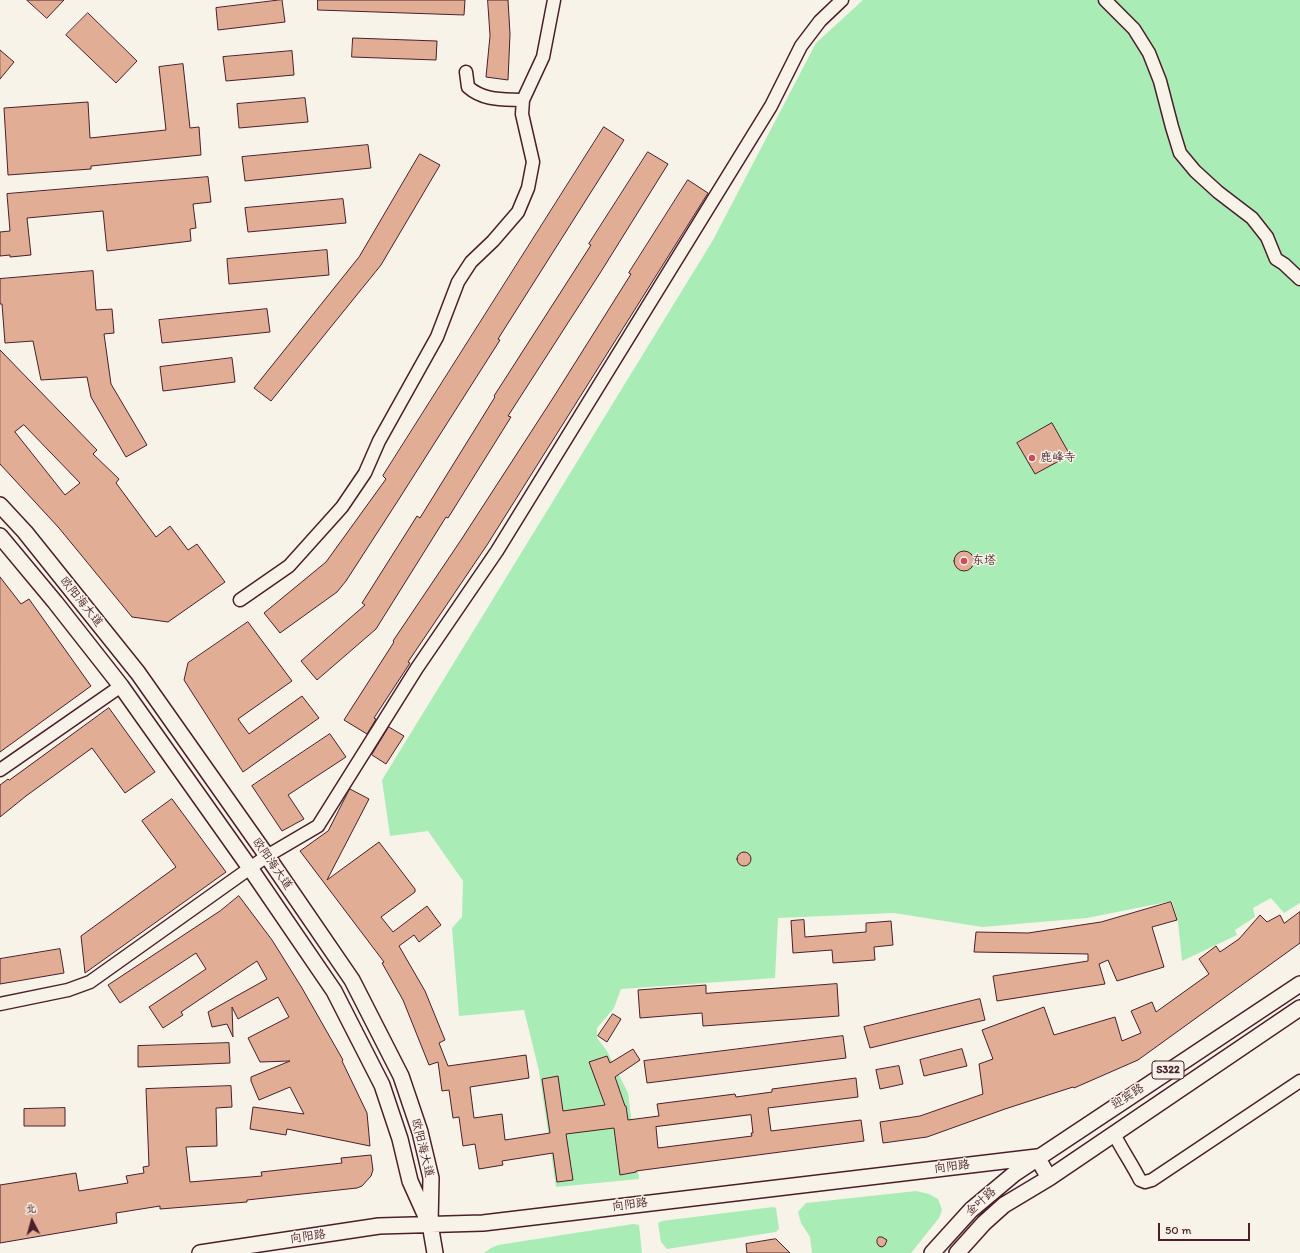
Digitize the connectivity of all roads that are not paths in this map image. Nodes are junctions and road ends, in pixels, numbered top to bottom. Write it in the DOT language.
graph roads {
  1 [pos="554,0"];
  2 [pos="842,0"];
  3 [pos="1105,0"];
  4 [pos="466,72"];
  5 [pos="522,100"];
  6 [pos="1300,280"];
  7 [pos="0,505"];
  8 [pos="0,536"];
  9 [pos="240,600"];
  10 [pos="121,686"];
  11 [pos="0,770"];
  12 [pos="267,856"];
  13 [pos="250,868"];
  14 [pos="1300,984"];
  15 [pos="0,1004"];
  16 [pos="1300,1008"];
  17 [pos="1300,1081"];
  18 [pos="1114,1134"];
  19 [pos="1037,1157"];
  20 [pos="1049,1178"];
  21 [pos="430,1224"];
  22 [pos="200,1253"];
  23 [pos="435,1253"];
  24 [pos="932,1253"];
  25 [pos="957,1253"];
  1 -- 5 [label="street"];
  2 -- 12 [label="street"];
  3 -- 6 [label="street"];
  4 -- 5 [label="street"];
  5 -- 9 [label="street"];
  7 -- 12 [label="main road, 欧阳海大道"];
  8 -- 10 [label="main road, 欧阳海大道"];
  10 -- 11 [label="street"];
  10 -- 13 [label="main road, 欧阳海大道"];
  12 -- 13 [label="street"];
  12 -- 21 [label="main road, 欧阳海大道"];
  13 -- 15 [label="street"];
  13 -- 21 [label="main road, 欧阳海大道"];
  14 -- 19 [label="main road, 迎宾路 / S322"];
  16 -- 18 [label="main road, 迎宾路 / S322"];
  17 -- 18 [label="street"];
  18 -- 20 [label="main road, 迎宾路 / S322"];
  19 -- 20 [label="main road"];
  19 -- 21 [label="main road, 向阳路"];
  19 -- 24 [label="main road, 金叶路 / S322"];
  20 -- 25 [label="main road, 金叶路 / S322"];
  21 -- 22 [label="main road, 向阳路"];
  21 -- 23 [label="main road"];
}
